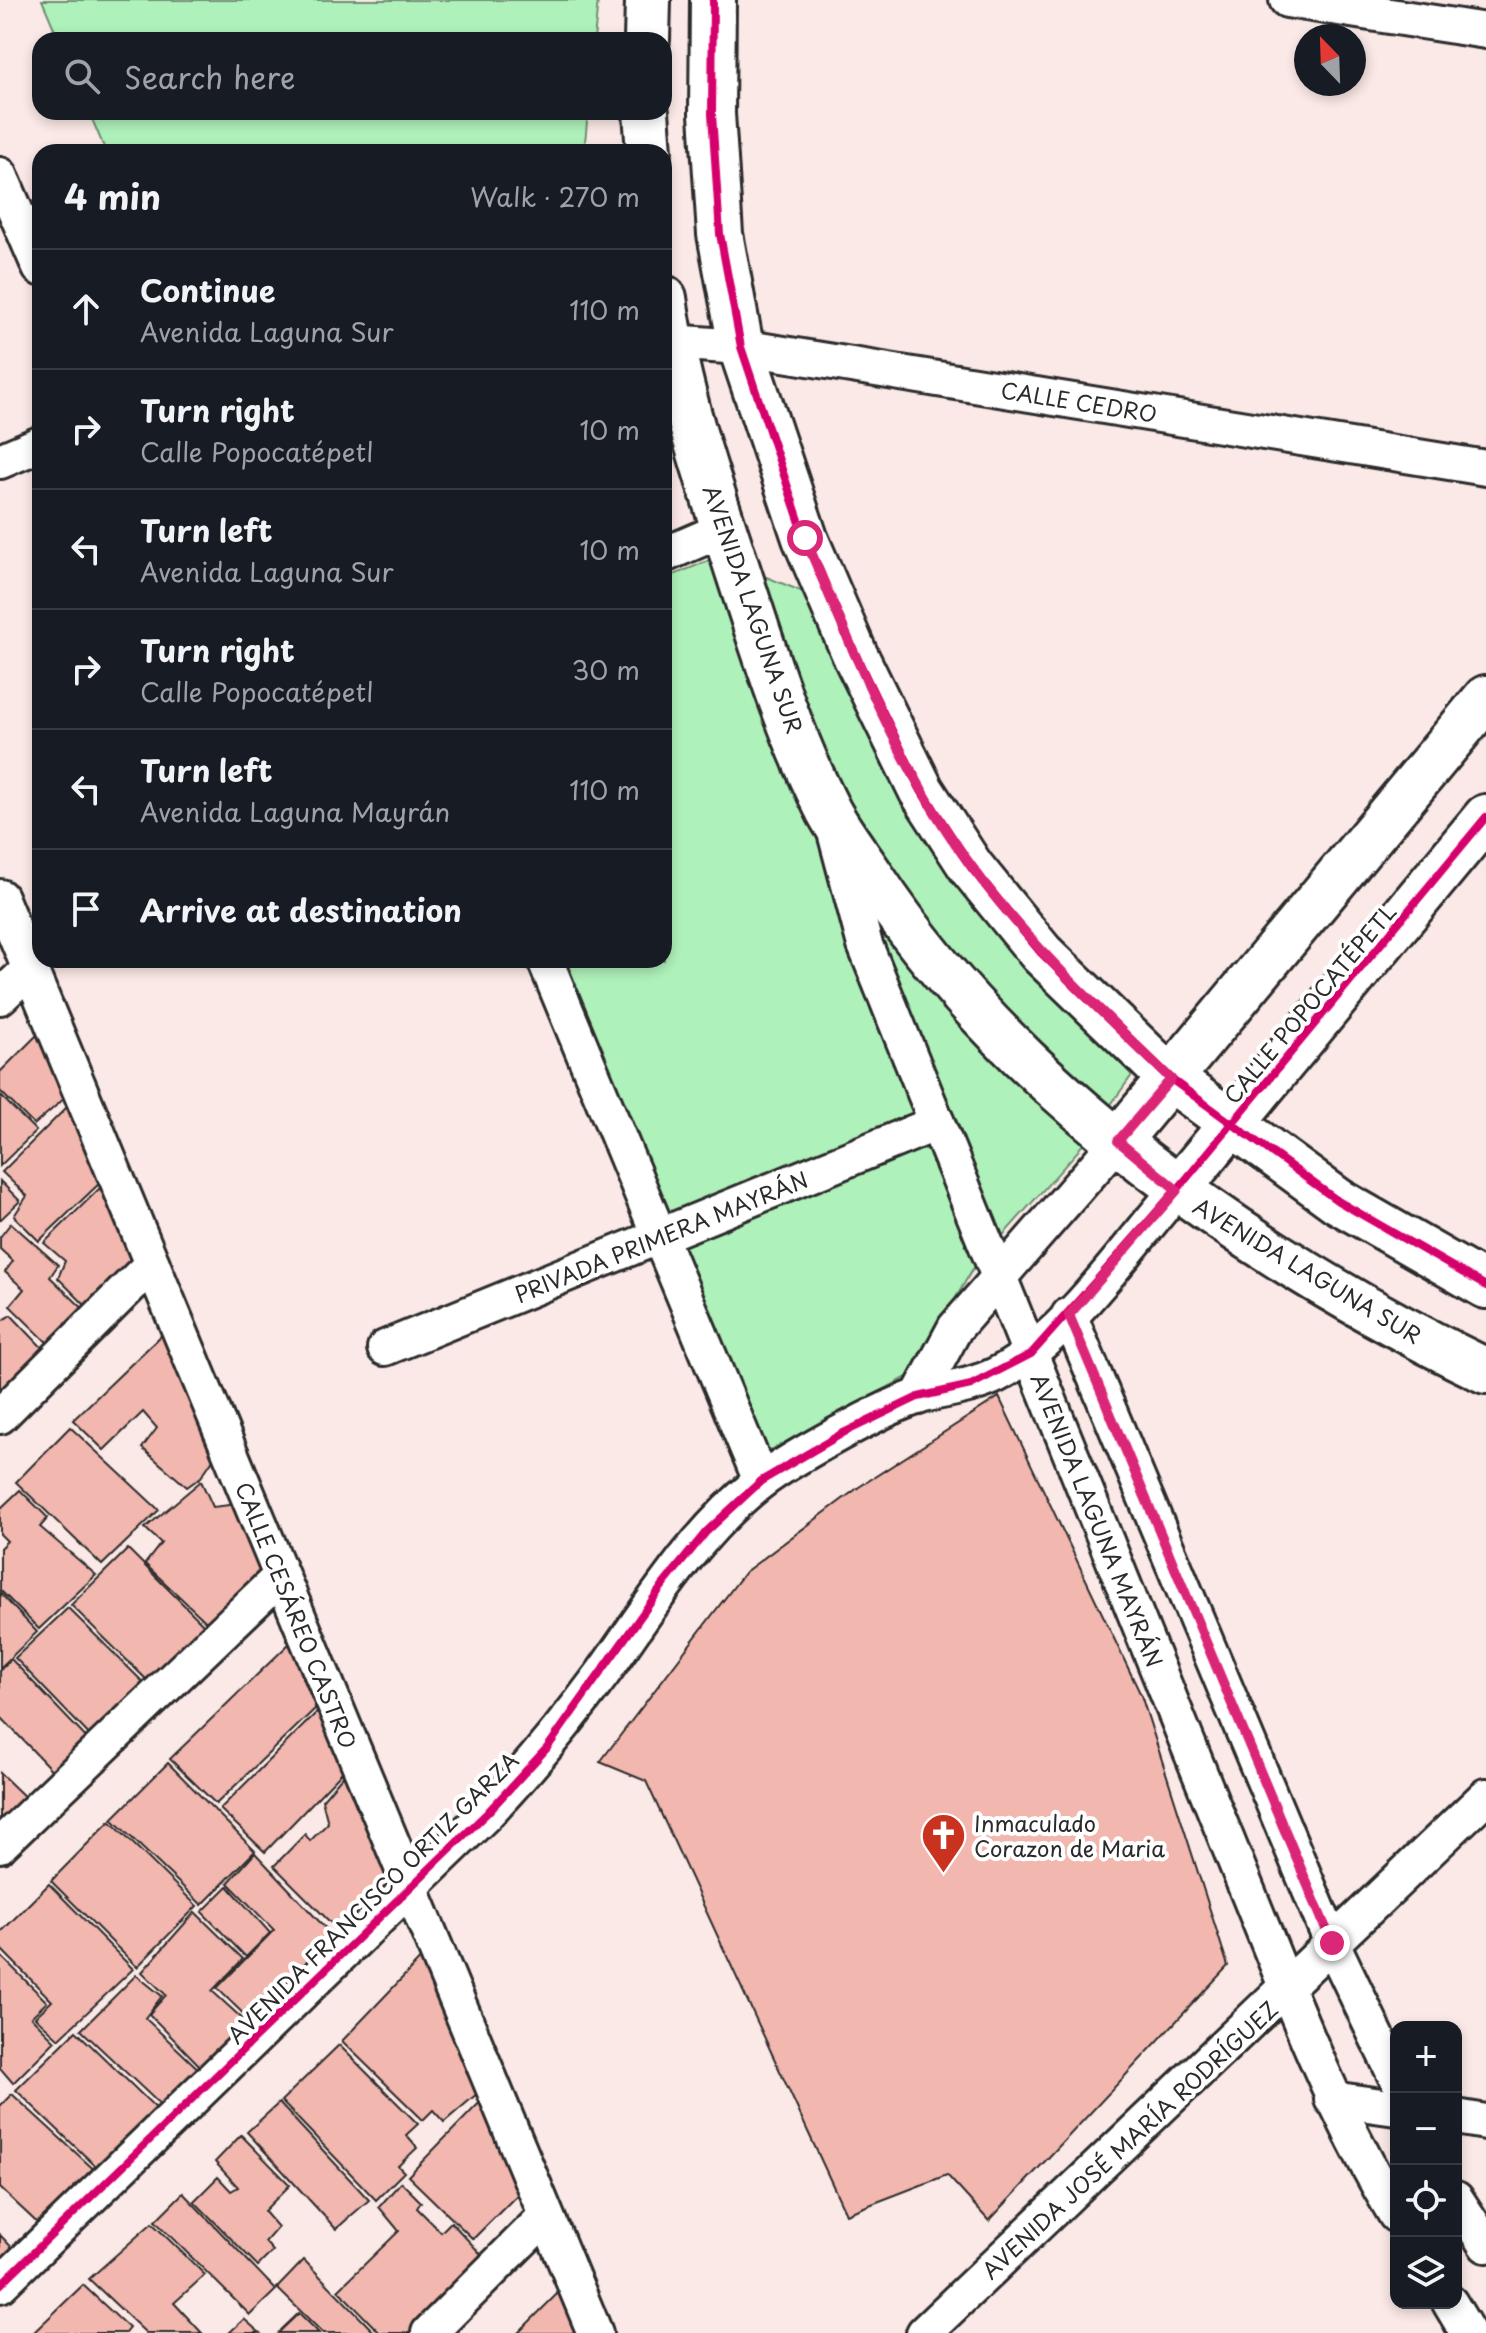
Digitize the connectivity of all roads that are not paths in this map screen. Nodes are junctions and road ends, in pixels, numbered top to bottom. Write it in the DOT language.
graph roads {
  1 [pos="648,0"];
  2 [pos="713,0"];
  3 [pos="1287,0"];
  4 [pos="1486,31"];
  5 [pos="647,32"];
  6 [pos="647,120"];
  7 [pos="648,144"];
  8 [pos="0,175"];
  9 [pos="32,249"];
  10 [pos="672,342"];
  11 [pos="741,347"];
  12 [pos="672,349"];
  13 [pos="32,447"];
  14 [pos="0,461"];
  15 [pos="1486,468"];
  16 [pos="724,529"];
  17 [pos="672,552"];
  18 [pos="1486,698"];
  19 [pos="829,812"];
  20 [pos="1486,817"];
  21 [pos="0,897"];
  22 [pos="548,968"];
  23 [pos="30,969"];
  24 [pos="0,997"];
  25 [pos="1171,1079"];
  26 [pos="937,1123"];
  27 [pos="1231,1125"];
  28 [pos="1118,1141"];
  29 [pos="1177,1190"];
  30 [pos="660,1236"];
  31 [pos="152,1264"];
  32 [pos="1000,1277"];
  33 [pos="1486,1286"];
  34 [pos="1069,1315"];
  35 [pos="385,1348"];
  36 [pos="1031,1354"];
  37 [pos="1486,1371"];
  38 [pos="918,1397"];
  39 [pos="0,1416"];
  40 [pos="761,1481"];
  41 [pos="281,1576"];
  42 [pos="1481,1807"];
  43 [pos="0,1845"];
  44 [pos="410,1888"];
  45 [pos="1332,1943"];
  46 [pos="1287,1989"];
  47 [pos="1390,2064"];
  48 [pos="1332,2099"];
  49 [pos="1390,2107"];
  50 [pos="1462,2118"];
  51 [pos="1486,2122"];
  52 [pos="1390,2205"];
  53 [pos="1462,2208"];
  54 [pos="546,2216"];
  55 [pos="1486,2245"];
  56 [pos="0,2285"];
  57 [pos="1454,2309"];
  58 [pos="429,2333"];
  59 [pos="595,2333"];
  60 [pos="924,2333"];
  61 [pos="1468,2333"];
  1 -- 5 [label="street"];
  2 -- 11 [label="street"];
  3 -- 4 [label="street"];
  6 -- 7 [label="street"];
  8 -- 9 [label="street"];
  10 -- 11 [label="street, CALLE CEDRO"];
  11 -- 15 [label="street, CALLE CEDRO"];
  11 -- 25 [label="street"];
  12 -- 16 [label="street, AVENIDA LAGUNA SUR"];
  13 -- 14 [label="street"];
  16 -- 17 [label="street"];
  16 -- 19 [label="street, AVENIDA LAGUNA SUR"];
  18 -- 25 [label="street"];
  19 -- 26 [label="street, AVENIDA LAGUNA MAYRÁN"];
  19 -- 28 [label="street, AVENIDA LAGUNA SUR"];
  20 -- 27 [label="street, CALLE POPOCATÉPETL"];
  21 -- 23 [label="street, CALLE CESÁREO CASTRO"];
  22 -- 30 [label="street"];
  23 -- 24 [label="street"];
  23 -- 31 [label="street, CALLE CESÁREO CASTRO"];
  25 -- 27 [label="street"];
  25 -- 28 [label="street"];
  26 -- 30 [label="street, PRIVADA PRIMERA MAYRÁN"];
  26 -- 32 [label="street, AVENIDA LAGUNA MAYRÁN"];
  27 -- 29 [label="street, CALLE POPOCATÉPETL"];
  27 -- 33 [label="street"];
  28 -- 29 [label="street, AVENIDA LAGUNA SUR"];
  28 -- 32 [label="street"];
  29 -- 34 [label="street, CALLE POPOCATÉPETL"];
  29 -- 37 [label="street, AVENIDA LAGUNA SUR"];
  30 -- 35 [label="street, PRIVADA PRIMERA MAYRÁN"];
  30 -- 40 [label="street"];
  31 -- 39 [label="street"];
  31 -- 41 [label="street, CALLE CESÁREO CASTRO"];
  32 -- 36 [label="street, AVENIDA LAGUNA MAYRÁN"];
  32 -- 38 [label="street"];
  34 -- 36 [label="street, CALLE POPOCATÉPETL"];
  34 -- 45 [label="street"];
  36 -- 38 [label="street, AVENIDA FRANCISCO ORTIZ GARZA"];
  36 -- 46 [label="street, AVENIDA LAGUNA MAYRÁN"];
  38 -- 40 [label="street, AVENIDA FRANCISCO ORTIZ GARZA"];
  40 -- 44 [label="street, AVENIDA FRANCISCO ORTIZ GARZA"];
  41 -- 43 [label="street"];
  41 -- 44 [label="street, CALLE CESÁREO CASTRO"];
  42 -- 45 [label="street, AVENIDA JOSÉ MARÍA RODRÍGUEZ"];
  44 -- 54 [label="street, CALLE CESÁREO CASTRO"];
  44 -- 56 [label="street, AVENIDA FRANCISCO ORTIZ GARZA"];
  45 -- 46 [label="street, AVENIDA JOSÉ MARÍA RODRÍGUEZ"];
  45 -- 47 [label="street"];
  46 -- 48 [label="street, AVENIDA LAGUNA MAYRÁN"];
  46 -- 60 [label="street, AVENIDA JOSÉ MARÍA RODRÍGUEZ"];
  48 -- 49 [label="street"];
  48 -- 52 [label="street, AVENIDA LAGUNA MAYRÁN"];
  50 -- 51 [label="street"];
  53 -- 55 [label="street"];
  54 -- 58 [label="street"];
  54 -- 59 [label="street, CALLE CESÁREO CASTRO"];
  57 -- 61 [label="street"];
}
